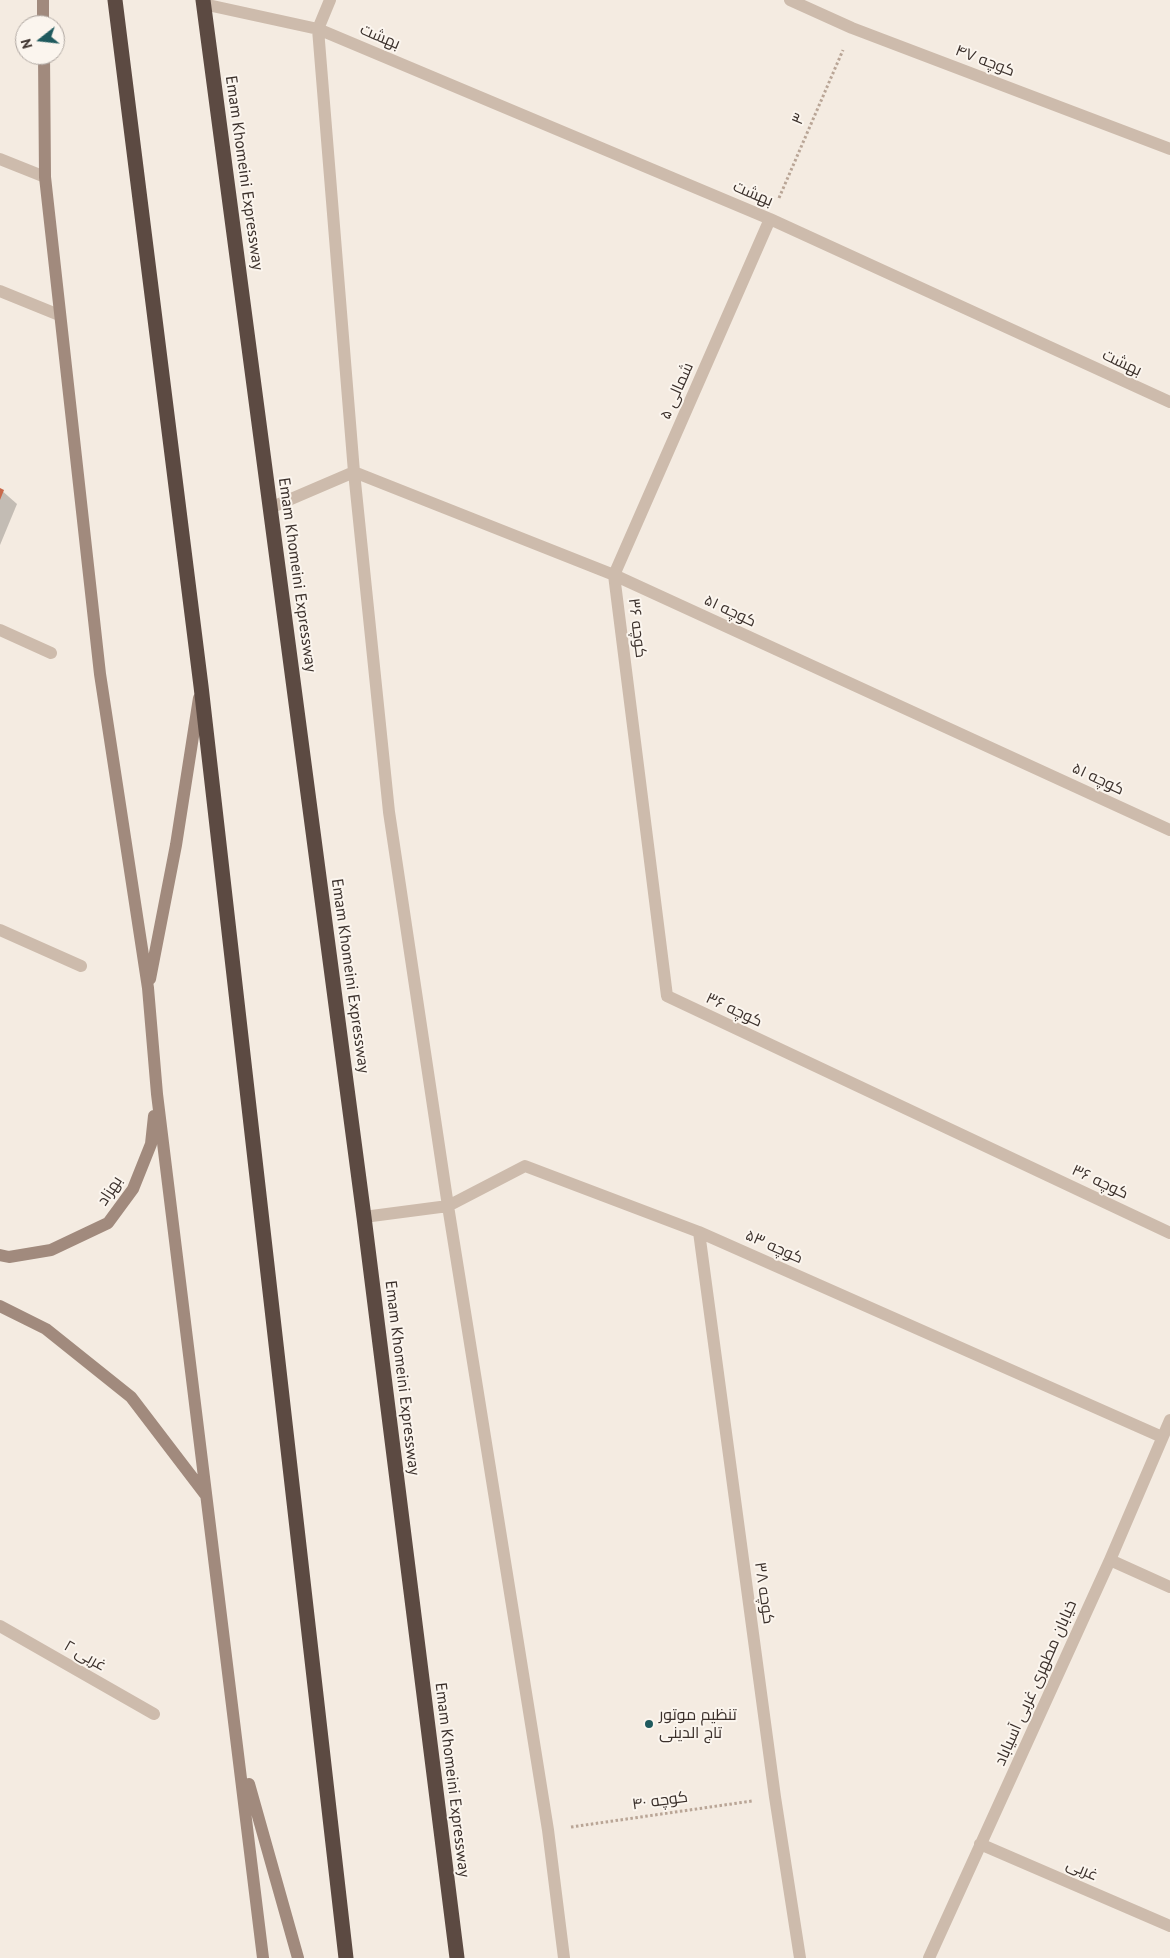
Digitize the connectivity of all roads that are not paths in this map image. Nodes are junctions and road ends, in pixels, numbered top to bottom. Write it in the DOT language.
graph roads {
  1 [pos="43,0"];
  2 [pos="115,0"];
  3 [pos="330,0"];
  4 [pos="790,0"];
  5 [pos="204,1"];
  6 [pos="43,15"];
  7 [pos="318,29"];
  8 [pos="44,65"];
  9 [pos="1170,149"];
  10 [pos="0,159"];
  11 [pos="45,177"];
  12 [pos="770,219"];
  13 [pos="0,291"];
  14 [pos="59,315"];
  15 [pos="1170,402"];
  16 [pos="354,472"];
  17 [pos="270,508"];
  18 [pos="614,575"];
  19 [pos="0,630"];
  20 [pos="51,653"];
  21 [pos="201,686"];
  22 [pos="1170,830"];
  23 [pos="0,930"];
  24 [pos="81,966"];
  25 [pos="148,988"];
  26 [pos="157,1094"];
  27 [pos="448,1206"];
  28 [pos="364,1217"];
  29 [pos="700,1232"];
  30 [pos="1170,1233"];
  31 [pos="0,1255"];
  32 [pos="0,1306"];
  33 [pos="1170,1420"];
  34 [pos="1162,1437"];
  35 [pos="207,1496"];
  36 [pos="1110,1560"];
  37 [pos="1170,1588"];
  38 [pos="0,1626"];
  39 [pos="154,1714"];
  40 [pos="239,1745"];
  41 [pos="980,1844"];
  42 [pos="1170,1926"];
  43 [pos="263,1958"];
  44 [pos="298,1958"];
  45 [pos="346,1958"];
  46 [pos="457,1958"];
  47 [pos="564,1958"];
  48 [pos="800,1958"];
  49 [pos="929,1958"];
  1 -- 6 [label="street"];
  2 -- 21 [label="highway"];
  3 -- 7 [label="street"];
  4 -- 9 [label="street, کوچه ۴۷"];
  5 -- 7 [label="street, بهشت"];
  5 -- 17 [label="highway, Emam Khomeini Expressway"];
  7 -- 12 [label="street, بهشت"];
  7 -- 16 [label="street"];
  8 -- 11 [label="street"];
  10 -- 11 [label="street"];
  11 -- 14 [label="street"];
  12 -- 15 [label="street, بهشت"];
  12 -- 18 [label="street, ۵ شمالی"];
  13 -- 14 [label="street"];
  14 -- 25 [label="street"];
  16 -- 17 [label="street"];
  16 -- 18 [label="street, کوچه ۵۱"];
  16 -- 27 [label="street"];
  17 -- 28 [label="highway, Emam Khomeini Expressway"];
  18 -- 22 [label="street, کوچه ۵۱"];
  18 -- 30 [label="street, کوچه ۳۶"];
  19 -- 20 [label="street"];
  21 -- 25 [label="street"];
  21 -- 45 [label="highway"];
  23 -- 24 [label="street"];
  25 -- 26 [label="street"];
  26 -- 31 [label="street, بهزاد"];
  26 -- 35 [label="street"];
  27 -- 28 [label="street, کوچه ۵۳"];
  27 -- 29 [label="street, کوچه ۵۳"];
  27 -- 47 [label="street"];
  28 -- 46 [label="highway, Emam Khomeini Expressway"];
  29 -- 34 [label="street, کوچه ۵۳"];
  29 -- 48 [label="street, کوچه ۳۸"];
  32 -- 35 [label="street"];
  33 -- 34 [label="street, خیابان مطهری غربی آسیاباد"];
  34 -- 36 [label="street, خیابان مطهری غربی آسیاباد"];
  35 -- 40 [label="street"];
  36 -- 37 [label="street"];
  36 -- 41 [label="street, خیابان مطهری غربی آسیاباد"];
  38 -- 39 [label="street, غربی ۲"];
  40 -- 43 [label="street"];
  40 -- 44 [label="street"];
  41 -- 42 [label="street, غربی"];
  41 -- 49 [label="street, خیابان مطهری غربی آسیاباد"];
}
